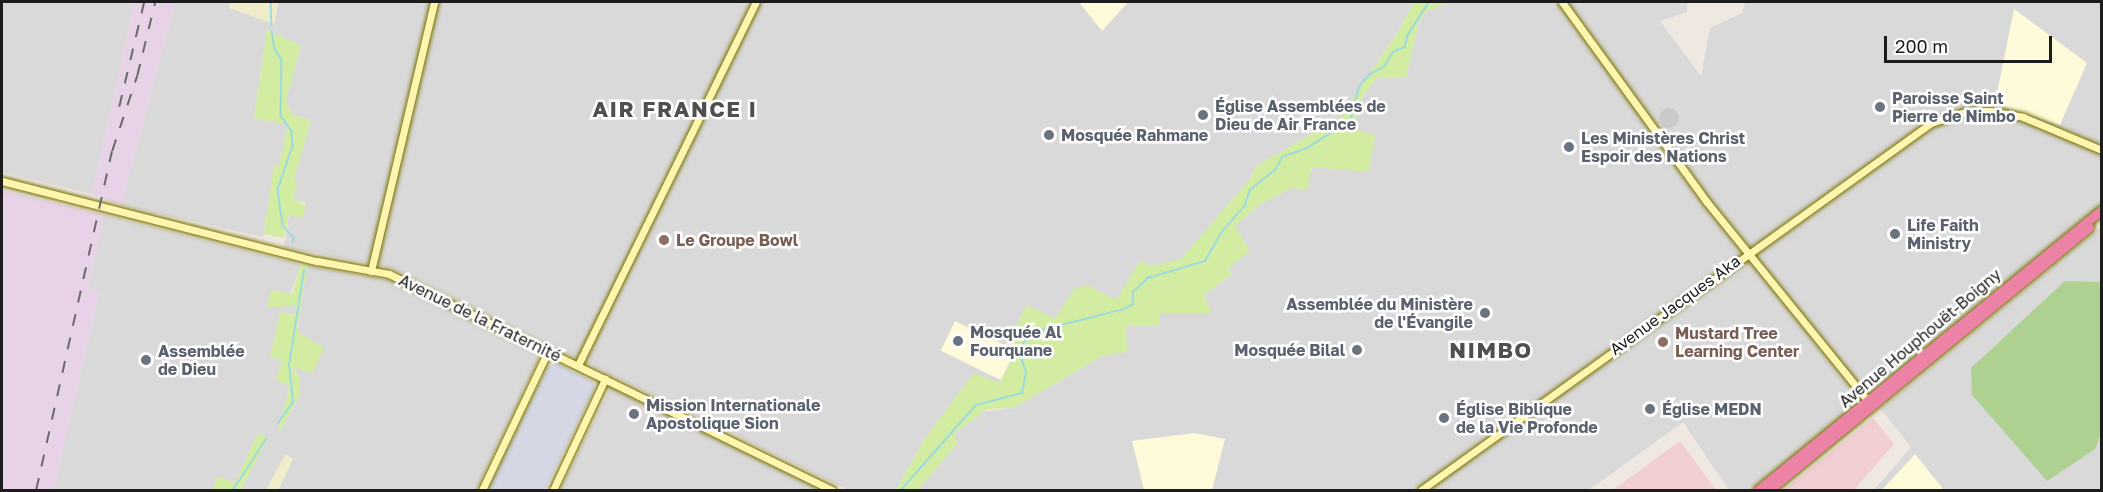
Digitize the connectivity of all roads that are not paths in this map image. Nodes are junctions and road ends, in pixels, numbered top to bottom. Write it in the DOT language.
graph roads {
  1 [pos="434,2"];
  2 [pos="756,2"];
  3 [pos="1562,2"];
  4 [pos="2102,150"];
  5 [pos="2,181"];
  6 [pos="2102,209"];
  7 [pos="2102,216"];
  8 [pos="1746,253"];
  9 [pos="371,271"];
  10 [pos="548,351"];
  11 [pos="578,365"];
  12 [pos="605,379"];
  13 [pos="1870,404"];
  14 [pos="482,490"];
  15 [pos="553,490"];
  16 [pos="832,490"];
  17 [pos="1421,490"];
  18 [pos="1758,490"];
  19 [pos="1769,490"];
  1 -- 9 [label="street"];
  2 -- 11 [label="street"];
  3 -- 8 [label="street"];
  4 -- 8 [label="street, Avenue Jacques Aka"];
  5 -- 9 [label="street, Avenue de la Fraternité"];
  6 -- 13 [label="highway, Avenue Houphouët-Boigny"];
  7 -- 13 [label="highway, Avenue Houphouët-Boigny"];
  8 -- 13 [label="street"];
  8 -- 17 [label="street, Avenue Jacques Aka"];
  9 -- 10 [label="street, Avenue de la Fraternité"];
  10 -- 11 [label="street, Avenue de la Fraternité"];
  10 -- 14 [label="street"];
  11 -- 12 [label="street, Avenue de la Fraternité"];
  12 -- 15 [label="street"];
  12 -- 16 [label="street, Avenue de la Fraternité"];
  13 -- 18 [label="highway, Avenue Houphouët-Boigny"];
  13 -- 19 [label="highway, Avenue Houphouët-Boigny"];
}
